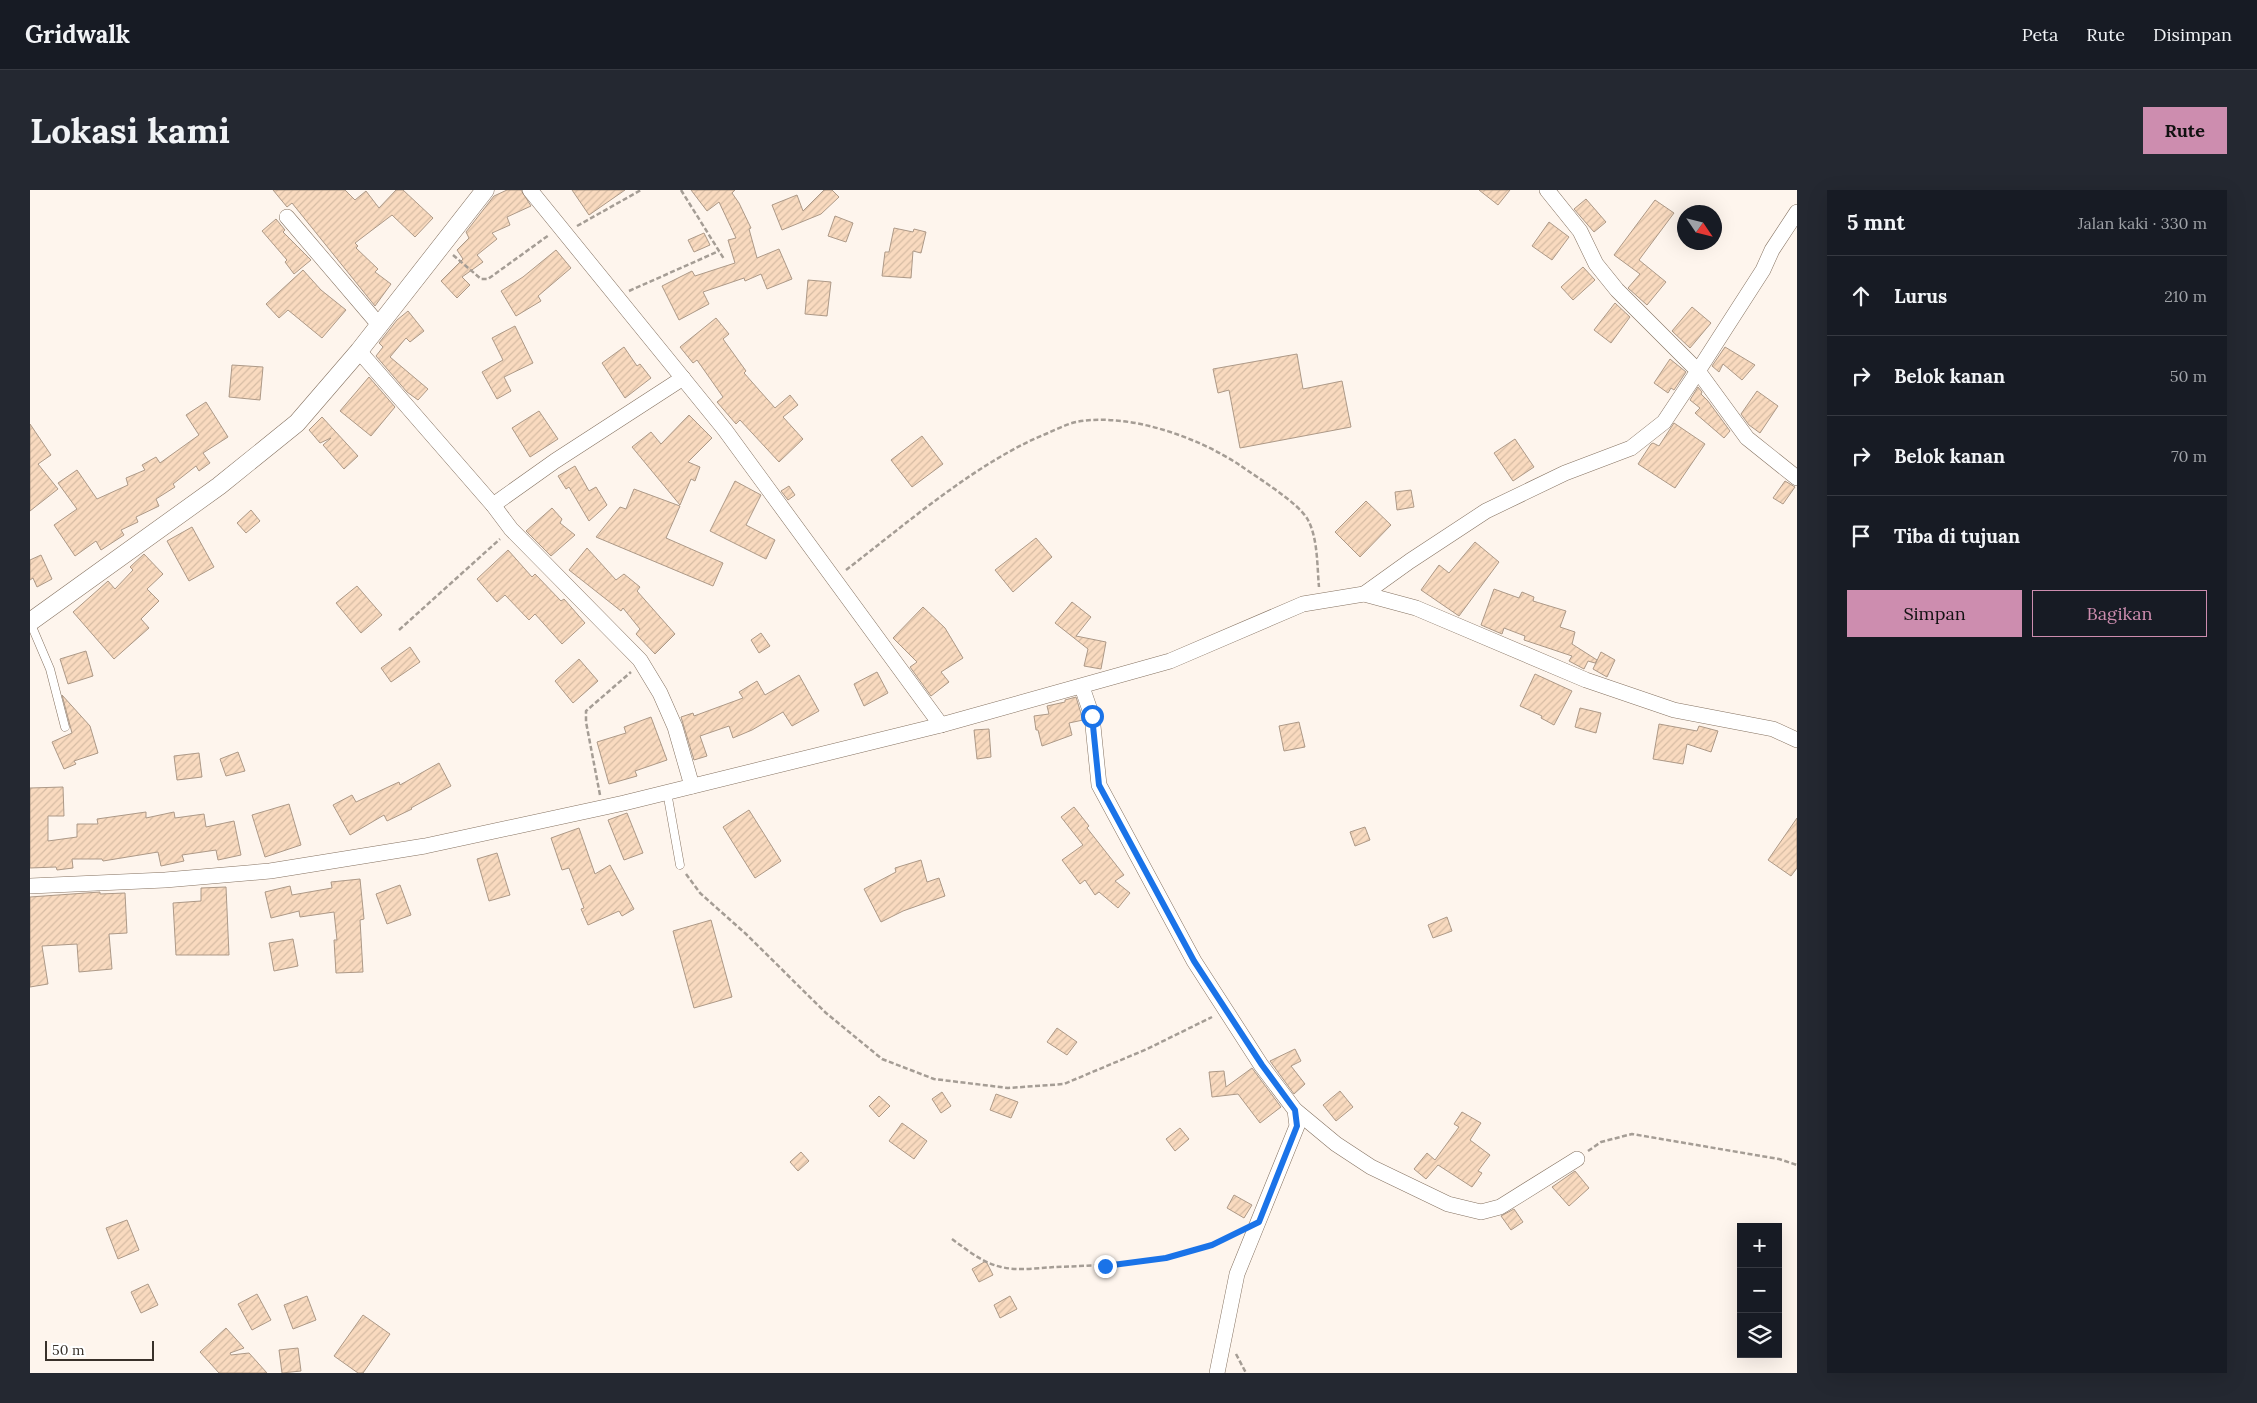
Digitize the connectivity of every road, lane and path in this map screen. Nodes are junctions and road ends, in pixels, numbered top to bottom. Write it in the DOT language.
graph roads {
  1 [pos="485,190"];
  2 [pos="530,190"];
  3 [pos="641,190"];
  4 [pos="682,190"];
  5 [pos="1547,190"];
  6 [pos="1797,212"];
  7 [pos="287,217"];
  8 [pos="563,229"];
  9 [pos="443,246"];
  10 [pos="719,251"];
  11 [pos="724,259"];
  12 [pos="617,296"];
  13 [pos="380,326"];
  14 [pos="359,352"];
  15 [pos="1698,370"];
  16 [pos="683,378"];
  17 [pos="1797,478"];
  18 [pos="493,506"];
  19 [pos="511,529"];
  20 [pos="834,579"];
  21 [pos="1364,594"];
  22 [pos="1320,601"];
  23 [pos="30,622"];
  24 [pos="399,630"];
  25 [pos="641,663"];
  26 [pos="1082,687"];
  27 [pos="941,725"];
  28 [pos="65,728"];
  29 [pos="1797,740"];
  30 [pos="692,786"];
  31 [pos="667,792"];
  32 [pos="602,807"];
  33 [pos="680,865"];
  34 [pos="30,886"];
  35 [pos="1227,1010"];
  36 [pos="1295,1110"];
  37 [pos="1577,1159"];
  38 [pos="1797,1165"];
  39 [pos="1259,1222"];
  40 [pos="952,1238"];
  41 [pos="1217,1373"];
  1 -- 9 [label="street"];
  2 -- 8 [label="street"];
  3 -- 8 [label="path"];
  4 -- 10 [label="path"];
  5 -- 15 [label="street"];
  6 -- 15 [label="street"];
  7 -- 13 [label="street"];
  8 -- 9 [label="path"];
  8 -- 12 [label="street"];
  9 -- 13 [label="street"];
  10 -- 11 [label="path"];
  10 -- 12 [label="path"];
  12 -- 16 [label="street"];
  13 -- 14 [label="street"];
  14 -- 18 [label="street"];
  14 -- 23 [label="street"];
  15 -- 17 [label="street"];
  15 -- 21 [label="street"];
  16 -- 18 [label="street"];
  16 -- 20 [label="street"];
  18 -- 19 [label="street"];
  19 -- 24 [label="path"];
  19 -- 25 [label="street"];
  20 -- 22 [label="path"];
  20 -- 27 [label="street"];
  21 -- 22 [label="street"];
  21 -- 29 [label="street"];
  22 -- 26 [label="street"];
  23 -- 28 [label="lane"];
  25 -- 30 [label="street"];
  25 -- 32 [label="path"];
  26 -- 27 [label="street"];
  26 -- 35 [label="street"];
  27 -- 30 [label="street"];
  30 -- 31 [label="street"];
  31 -- 32 [label="street"];
  31 -- 33 [label="lane"];
  32 -- 34 [label="street"];
  33 -- 35 [label="path"];
  35 -- 36 [label="street"];
  36 -- 37 [label="street"];
  36 -- 39 [label="street"];
  37 -- 38 [label="path"];
  39 -- 40 [label="path"];
  39 -- 41 [label="street"];
}
